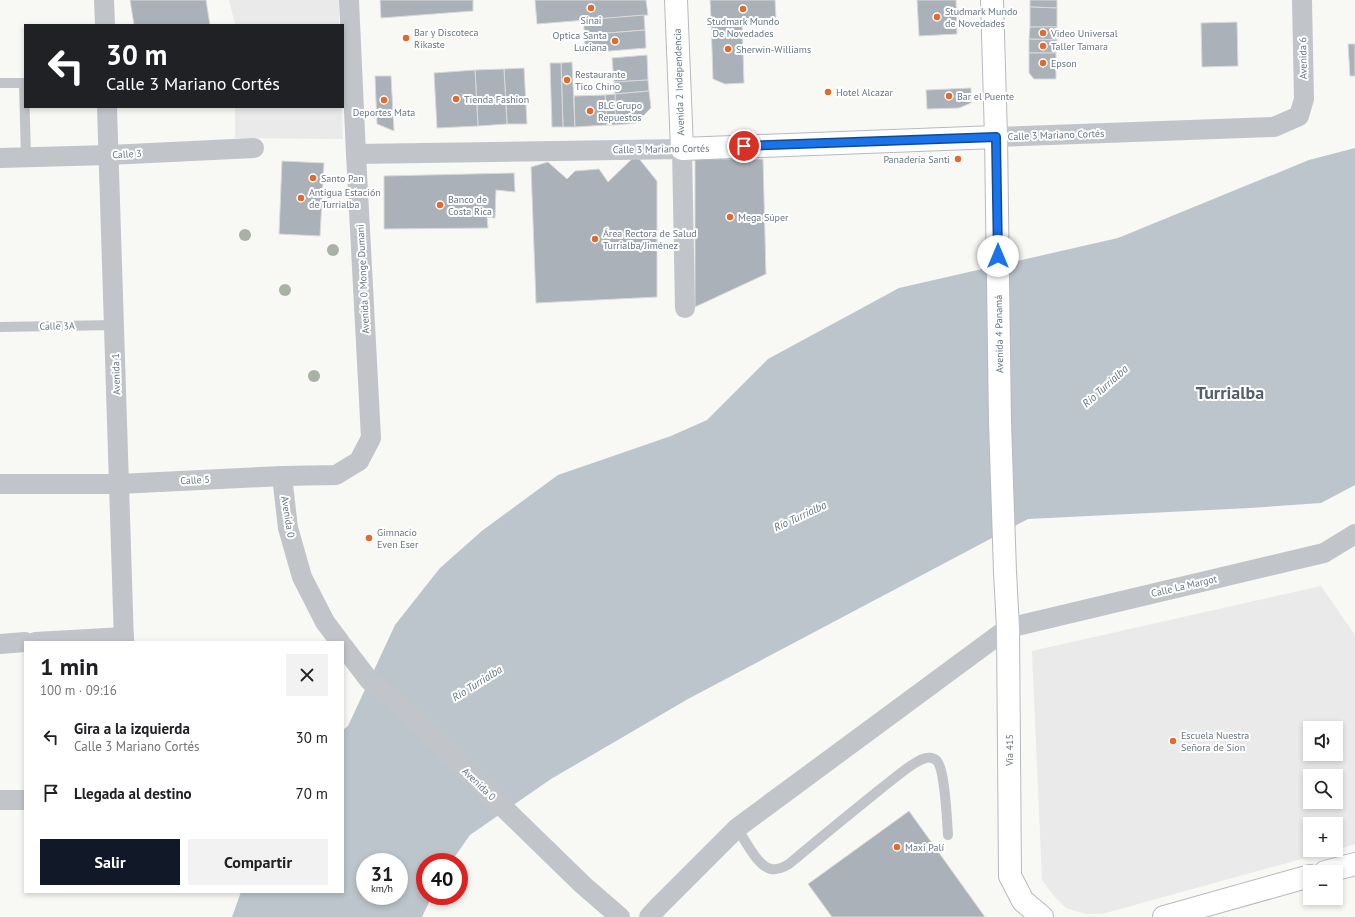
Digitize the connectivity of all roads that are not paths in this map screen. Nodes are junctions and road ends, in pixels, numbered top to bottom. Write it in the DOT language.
graph roads {
  1 [pos="104,0"];
  2 [pos="349,0"];
  3 [pos="676,0"];
  4 [pos="992,0"];
  5 [pos="1302,0"];
  6 [pos="105,24"];
  7 [pos="0,83"];
  8 [pos="24,83"];
  9 [pos="25,108"];
  10 [pos="108,108"];
  11 [pos="1299,116"];
  12 [pos="996,137"];
  13 [pos="254,148"];
  14 [pos="682,149"];
  15 [pos="356,154"];
  16 [pos="109,155"];
  17 [pos="0,158"];
  18 [pos="26,158"];
  19 [pos="684,308"];
  20 [pos="114,325"];
  21 [pos="0,327"];
  22 [pos="371,438"];
  23 [pos="282,476"];
  24 [pos="0,484"];
  25 [pos="119,484"];
  26 [pos="1355,534"];
  27 [pos="1005,572"];
  28 [pos="1008,628"];
  29 [pos="124,640"];
  30 [pos="80,641"];
  31 [pos="339,641"];
  32 [pos="24,642"];
  33 [pos="0,644"];
  34 [pos="344,647"];
  35 [pos="0,800"];
  36 [pos="24,800"];
  37 [pos="737,828"];
  38 [pos="948,835"];
  39 [pos="1355,864"];
  40 [pos="1343,867"];
  41 [pos="1303,878"];
  42 [pos="658,914"];
  43 [pos="620,917"];
  44 [pos="1042,917"];
  45 [pos="1164,917"];
  1 -- 6 [label="street"];
  2 -- 15 [label="street, Avenida 0 Monge Dumani"];
  3 -- 14 [label="street, Avenida 2 Independencia"];
  4 -- 12 [label="street, Avenida 4 Panamá"];
  5 -- 11 [label="street, Avenida 6"];
  7 -- 8 [label="lane"];
  9 -- 18 [label="lane"];
  10 -- 16 [label="street, Avenida 1"];
  11 -- 12 [label="street, Calle 3 Mariano Cortés"];
  12 -- 14 [label="street, Calle 3 Mariano Cortés"];
  12 -- 27 [label="street, Avenida 4 Panamá"];
  13 -- 16 [label="street, Calle 3"];
  14 -- 15 [label="street, Calle 3 Mariano Cortés"];
  14 -- 19 [label="street, Avenida 2 Independencia"];
  15 -- 22 [label="street, Avenida 0 Monge Dumani"];
  16 -- 18 [label="street, Calle 3"];
  16 -- 20 [label="street, Avenida 1"];
  17 -- 18 [label="street, Calle 3"];
  20 -- 21 [label="lane, Calle 3A"];
  20 -- 25 [label="street, Avenida 1"];
  22 -- 23 [label="street, Calle 5"];
  23 -- 25 [label="street, Calle 5"];
  23 -- 31 [label="street, Avenida 0"];
  24 -- 25 [label="street, Calle 5"];
  25 -- 29 [label="street, Avenida 1"];
  26 -- 28 [label="street, Calle La Margot"];
  27 -- 28 [label="street, Vía 415"];
  28 -- 37 [label="street"];
  28 -- 44 [label="street, Vía 415"];
  29 -- 30 [label="street"];
  32 -- 33 [label="street"];
  34 -- 43 [label="street, Avenida 0"];
  35 -- 36 [label="street"];
  37 -- 38 [label="lane"];
  37 -- 42 [label="street"];
  39 -- 40 [label="street"];
  41 -- 45 [label="street"];
}
